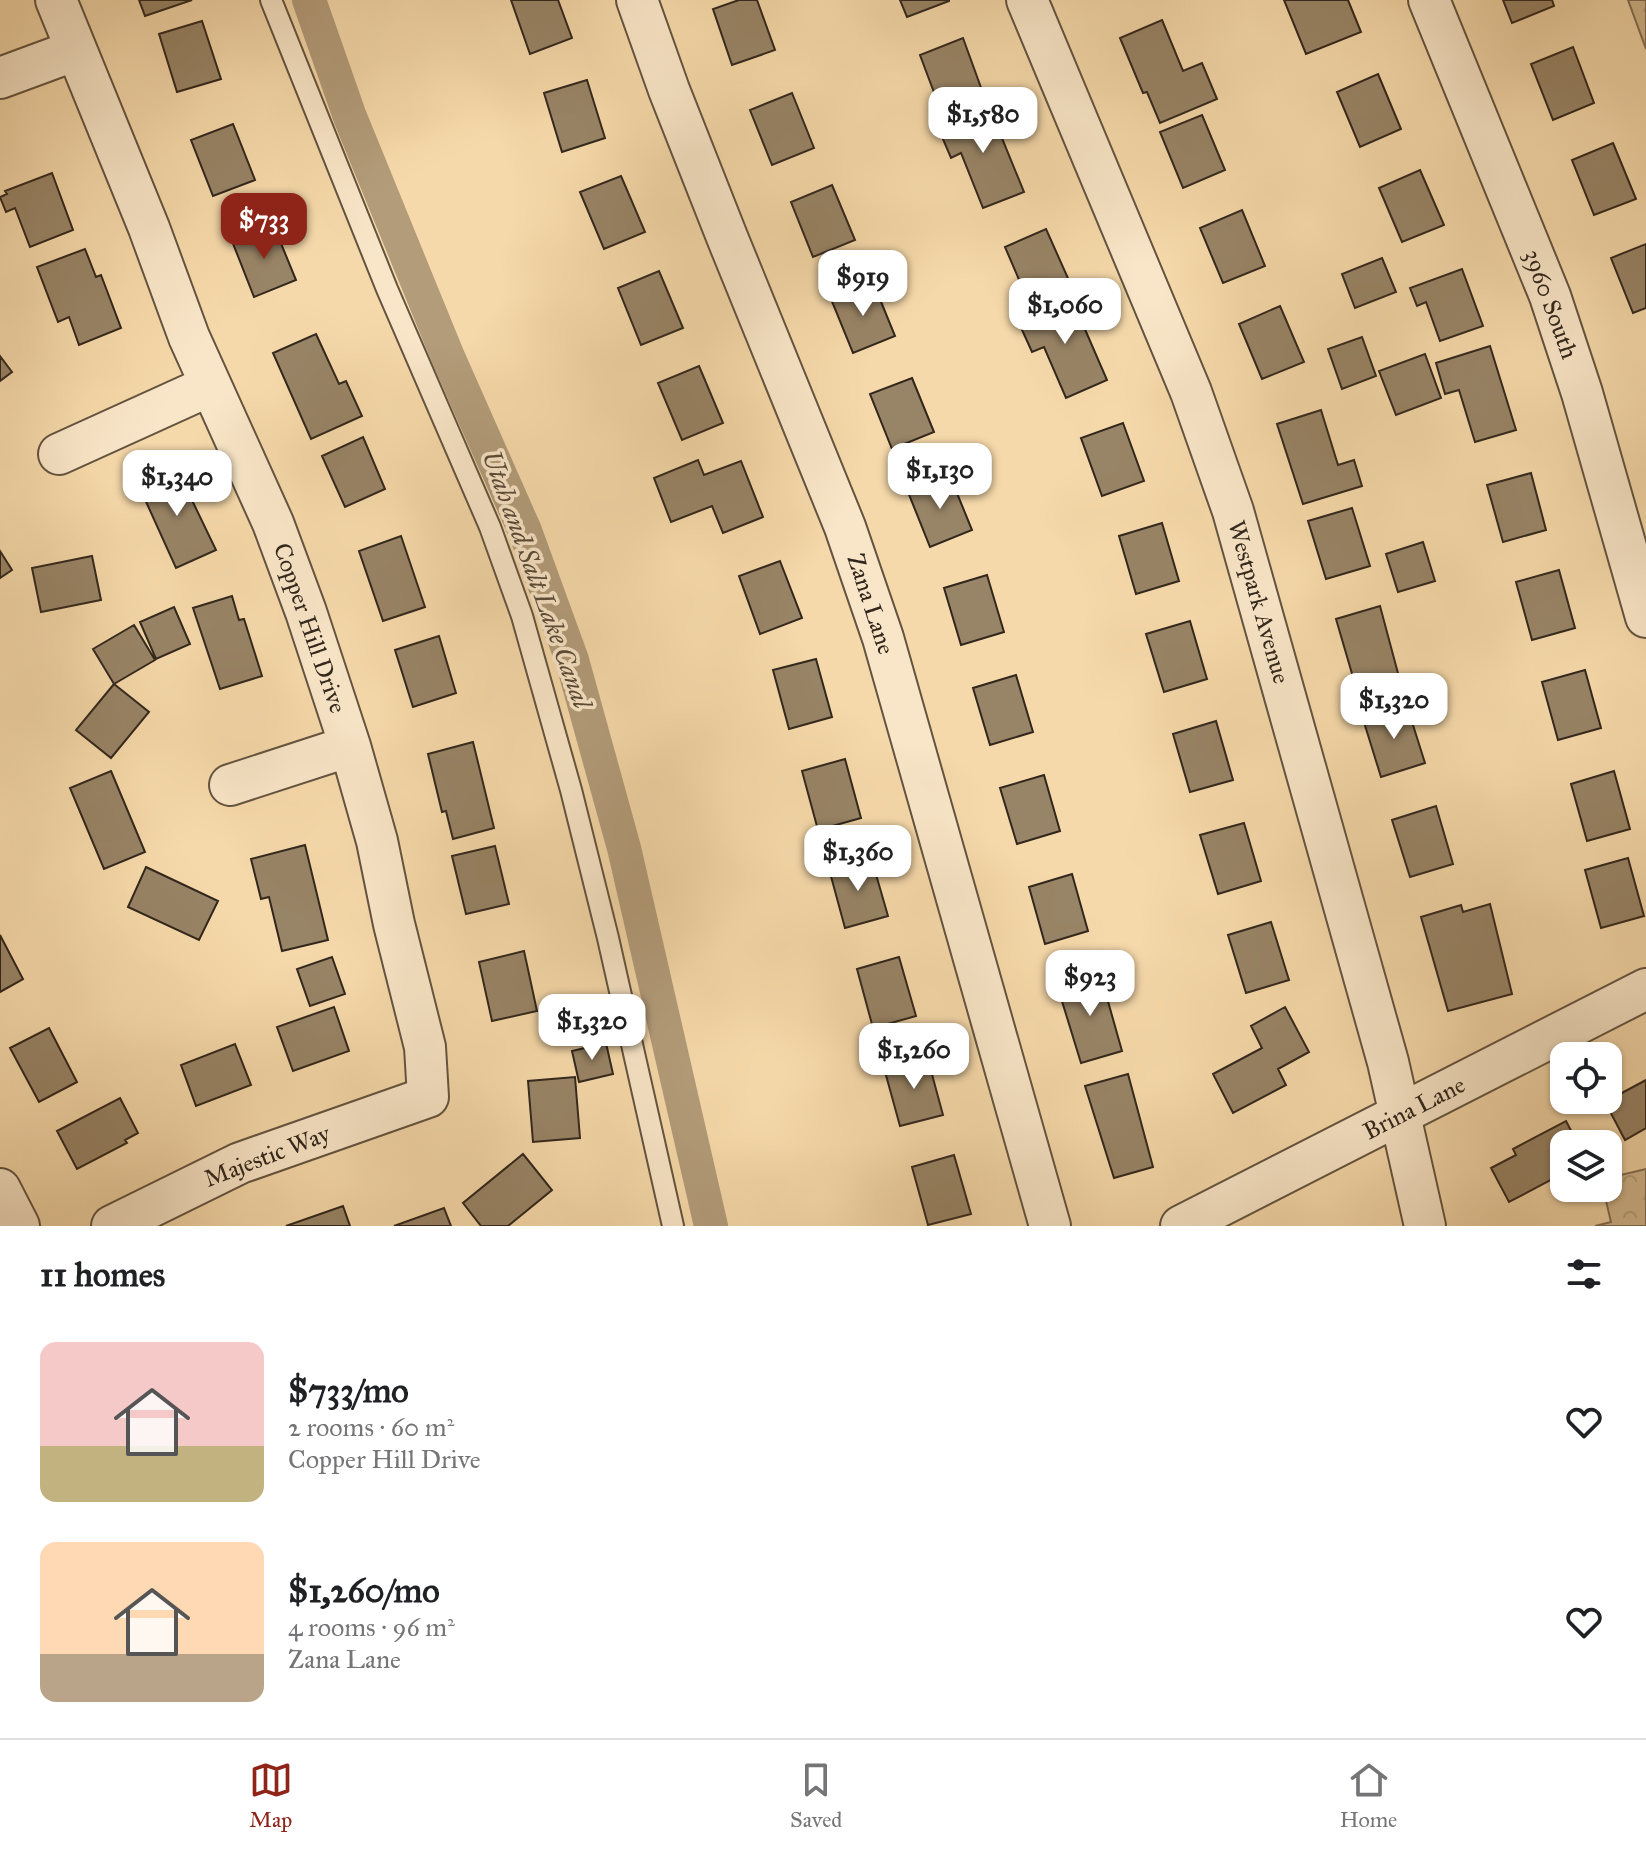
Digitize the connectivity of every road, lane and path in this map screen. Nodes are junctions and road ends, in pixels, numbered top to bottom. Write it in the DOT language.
graph roads {
  1 [pos="56,0"];
  2 [pos="271,0"];
  3 [pos="637,0"];
  4 [pos="1027,0"];
  5 [pos="1429,0"];
  6 [pos="76,50"];
  7 [pos="0,78"];
  8 [pos="209,386"];
  9 [pos="59,454"];
  10 [pos="1646,617"];
  11 [pos="350,746"];
  12 [pos="230,785"];
  13 [pos="1646,989"];
  14 [pos="428,1097"];
  15 [pos="1400,1116"];
  16 [pos="0,1189"];
  17 [pos="19,1226"];
  18 [pos="112,1226"];
  19 [pos="673,1226"];
  20 [pos="1050,1226"];
  21 [pos="1181,1226"];
  22 [pos="1425,1226"];
  1 -- 6 [label="street, Copper Hill Drive"];
  2 -- 19 [label="lane"];
  3 -- 20 [label="street, Zana Lane"];
  4 -- 15 [label="street, Westpark Avenue"];
  5 -- 10 [label="street, 3960 South"];
  6 -- 7 [label="street"];
  6 -- 8 [label="street, Copper Hill Drive"];
  8 -- 9 [label="street"];
  8 -- 11 [label="street, Copper Hill Drive"];
  11 -- 12 [label="street"];
  11 -- 14 [label="street, Copper Hill Drive"];
  13 -- 15 [label="street, Brina Lane"];
  14 -- 18 [label="street, Majestic Way"];
  15 -- 21 [label="street, Brina Lane"];
  15 -- 22 [label="street, Westpark Avenue"];
  16 -- 17 [label="street"];
}
